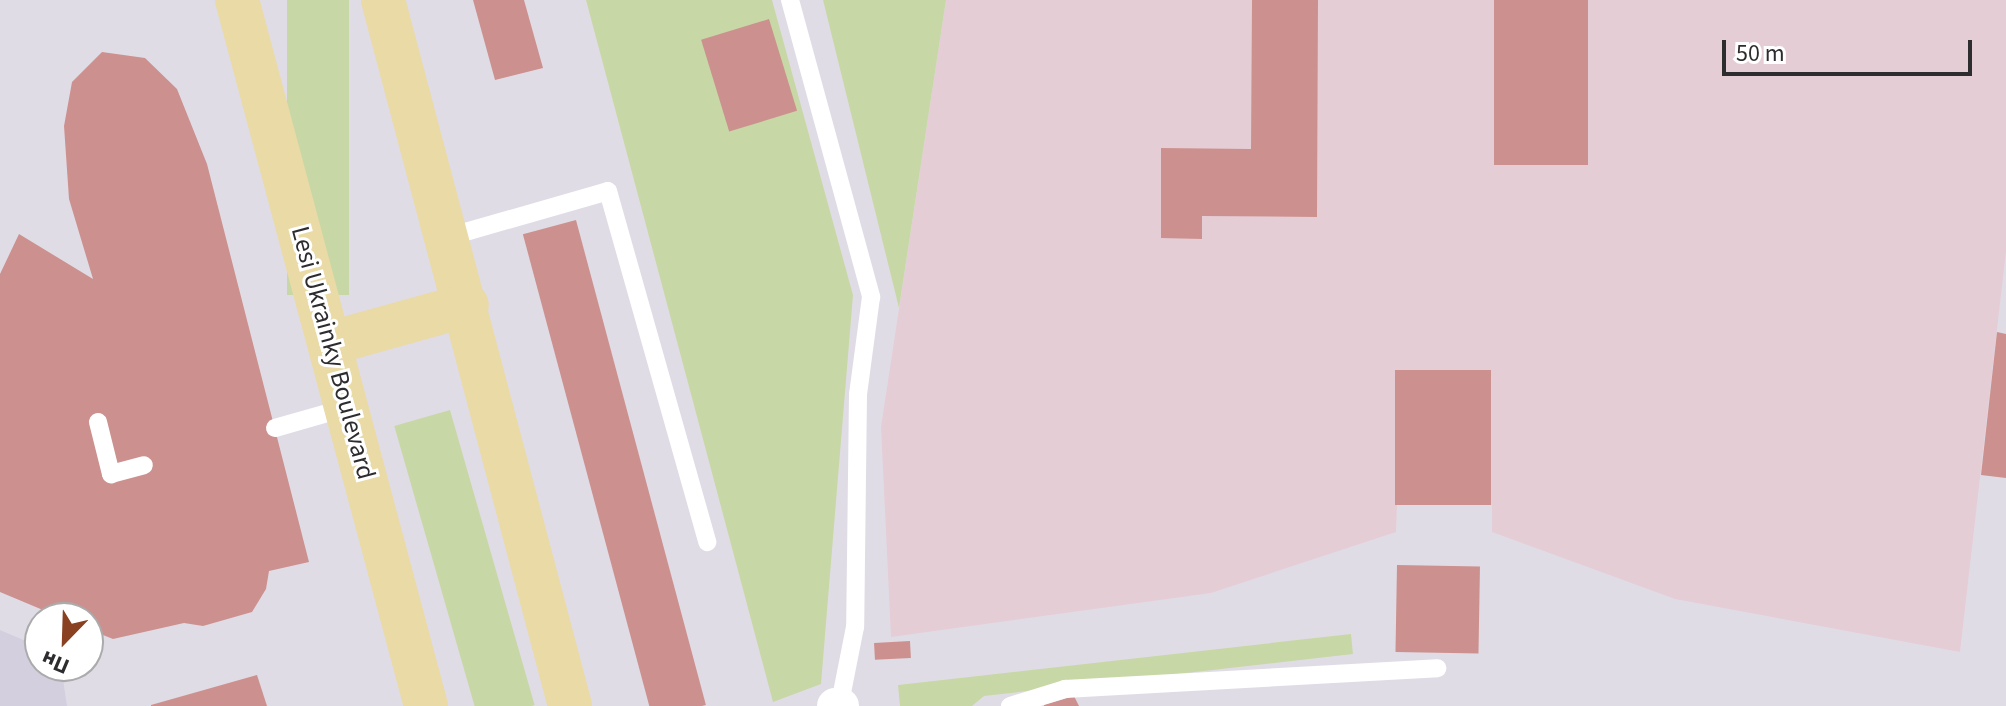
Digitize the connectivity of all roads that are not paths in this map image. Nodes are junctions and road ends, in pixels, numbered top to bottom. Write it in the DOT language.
graph roads {
  1 [pos="237,0"];
  2 [pos="383,0"];
  3 [pos="790,0"];
  4 [pos="448,237"];
  5 [pos="467,305"];
  6 [pos="331,343"];
  7 [pos="348,407"];
  8 [pos="98,422"];
  9 [pos="275,428"];
  10 [pos="144,465"];
  11 [pos="707,542"];
  12 [pos="1437,668"];
  13 [pos="840,705"];
  14 [pos="426,706"];
  15 [pos="570,706"];
  16 [pos="1010,706"];
  1 -- 6 [label="main road, Lesi Ukrainky Boulevard"];
  2 -- 4 [label="main road"];
  3 -- 13 [label="lane"];
  4 -- 5 [label="main road"];
  4 -- 11 [label="lane"];
  5 -- 6 [label="main road"];
  5 -- 15 [label="main road"];
  6 -- 7 [label="main road, Lesi Ukrainky Boulevard"];
  7 -- 9 [label="lane"];
  7 -- 14 [label="main road, Lesi Ukrainky Boulevard"];
  8 -- 10 [label="lane"];
  12 -- 16 [label="lane"];
}
